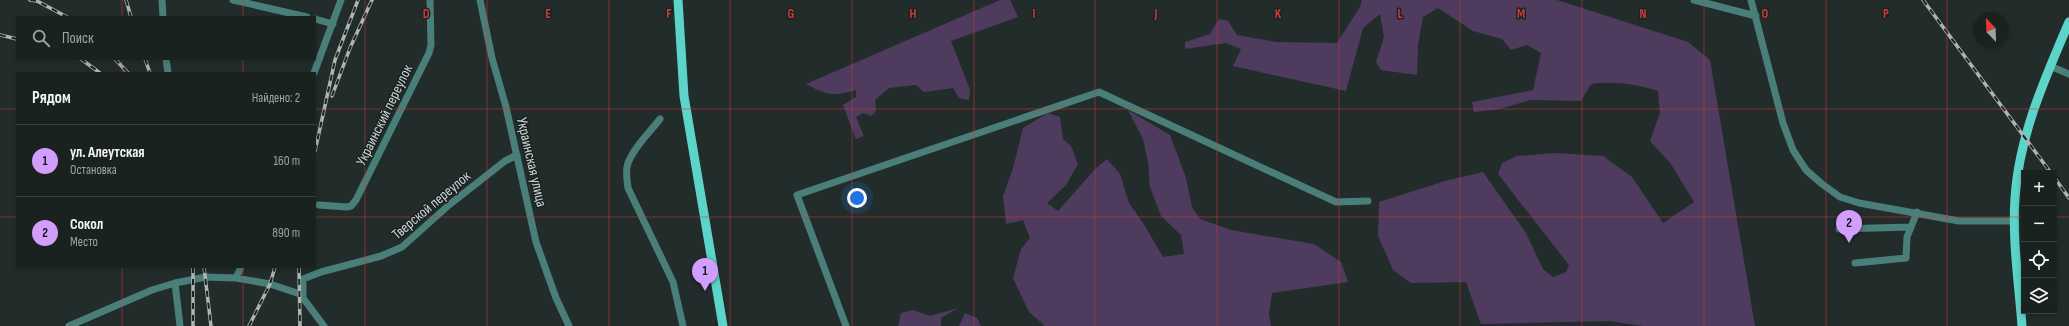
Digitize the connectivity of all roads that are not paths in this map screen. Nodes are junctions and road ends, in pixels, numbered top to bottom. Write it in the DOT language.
graph roads {
  1 [pos="162,0"];
  2 [pos="233,0"];
  3 [pos="340,0"];
  4 [pos="430,0"];
  5 [pos="480,0"];
  6 [pos="678,0"];
  7 [pos="1694,0"];
  8 [pos="1751,0"];
  9 [pos="253,2"];
  10 [pos="163,16"];
  11 [pos="303,16"];
  12 [pos="1756,16"];
  13 [pos="316,19"];
  14 [pos="2069,22"];
  15 [pos="333,24"];
  16 [pos="166,60"];
  17 [pos="2050,66"];
  18 [pos="168,72"];
  19 [pos="314,72"];
  20 [pos="2069,74"];
  21 [pos="660,119"];
  22 [pos="517,155"];
  23 [pos="1368,201"];
  24 [pos="319,204"];
  25 [pos="1917,212"];
  26 [pos="2014,221"];
  27 [pos="1910,227"];
  28 [pos="1839,229"];
  29 [pos="1855,263"];
  30 [pos="241,268"];
  31 [pos="236,278"];
  32 [pos="175,283"];
  33 [pos="303,297"];
  34 [pos="69,326"];
  35 [pos="180,326"];
  36 [pos="324,326"];
  37 [pos="569,326"];
  38 [pos="683,326"];
  39 [pos="723,326"];
  40 [pos="846,326"];
  41 [pos="2022,326"];
  1 -- 10 [label="street"];
  2 -- 9 [label="street"];
  3 -- 15 [label="street"];
  4 -- 24 [label="street, Украинский переулок"];
  5 -- 22 [label="street, Украинская улица"];
  6 -- 39 [label="main road"];
  7 -- 12 [label="street"];
  8 -- 12 [label="street"];
  9 -- 11 [label="street"];
  12 -- 25 [label="street"];
  13 -- 15 [label="street"];
  14 -- 17 [label="main road"];
  15 -- 19 [label="street"];
  16 -- 18 [label="street"];
  17 -- 20 [label="street"];
  17 -- 26 [label="main road"];
  21 -- 38 [label="street"];
  22 -- 33 [label="street, Тверской переулок"];
  22 -- 37 [label="street, Украинская улица"];
  23 -- 40 [label="street"];
  25 -- 26 [label="street"];
  25 -- 27 [label="street"];
  26 -- 41 [label="main road"];
  27 -- 28 [label="street"];
  27 -- 29 [label="street"];
  30 -- 31 [label="street"];
  31 -- 32 [label="street"];
  31 -- 33 [label="street"];
  32 -- 34 [label="street"];
  32 -- 35 [label="street"];
  33 -- 36 [label="street"];
}
